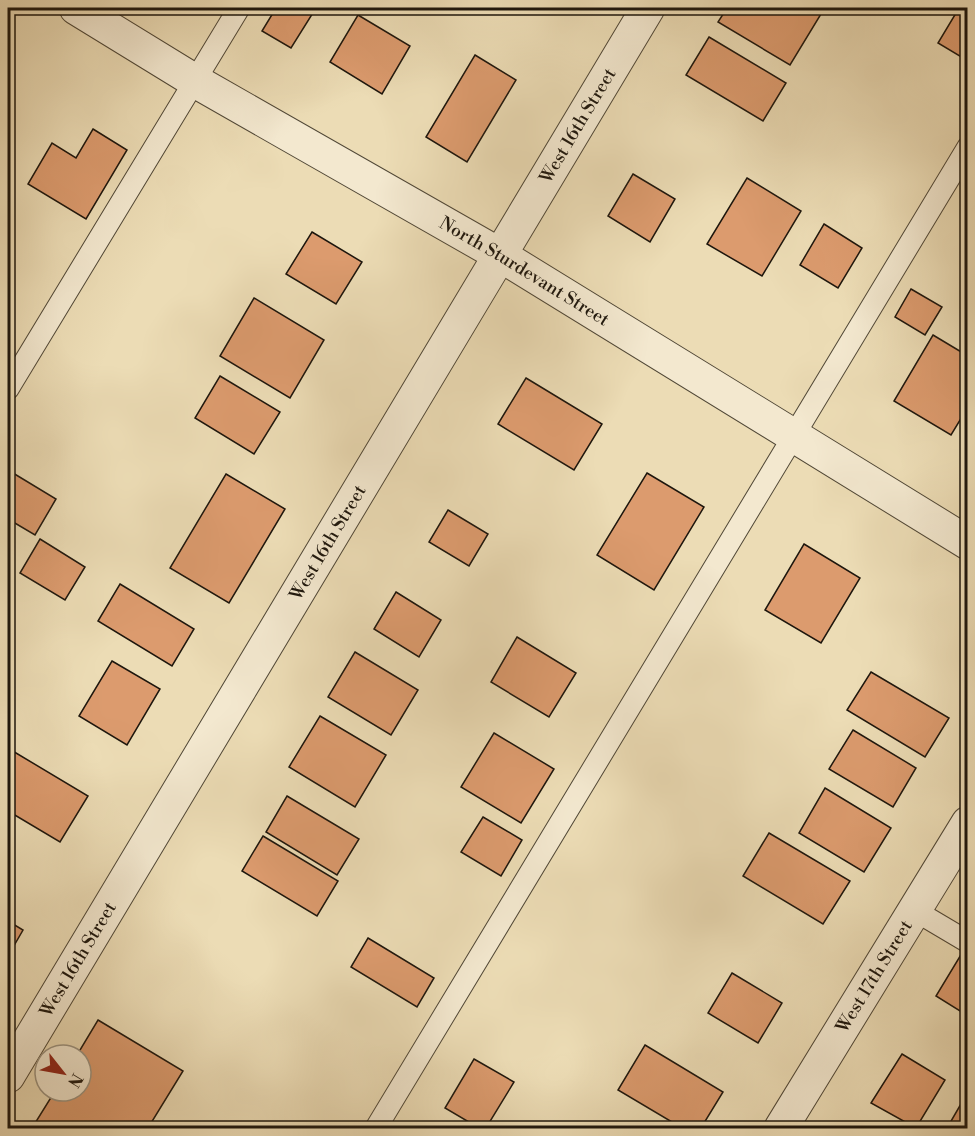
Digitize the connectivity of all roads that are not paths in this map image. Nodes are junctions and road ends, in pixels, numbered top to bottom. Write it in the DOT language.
graph roads {
  1 [pos="76,8"];
  2 [pos="239,8"];
  3 [pos="648,8"];
  4 [pos="195,81"];
  5 [pos="968,147"];
  6 [pos="500,255"];
  7 [pos="8,389"];
  8 [pos="794,436"];
  9 [pos="968,543"];
  10 [pos="968,823"];
  11 [pos="914,910"];
  12 [pos="968,942"];
  13 [pos="8,1076"];
  14 [pos="376,1128"];
  15 [pos="781,1128"];
  1 -- 4 [label="street, North Sturdevant Street"];
  2 -- 4 [label="lane"];
  3 -- 6 [label="street, West 16th Street"];
  4 -- 6 [label="street, North Sturdevant Street"];
  4 -- 7 [label="lane"];
  5 -- 8 [label="lane"];
  6 -- 8 [label="street, North Sturdevant Street"];
  6 -- 13 [label="street, West 16th Street"];
  8 -- 9 [label="street, North Sturdevant Street"];
  8 -- 14 [label="lane"];
  10 -- 11 [label="street, West 17th Street"];
  11 -- 12 [label="lane"];
  11 -- 15 [label="street, West 17th Street"];
}
